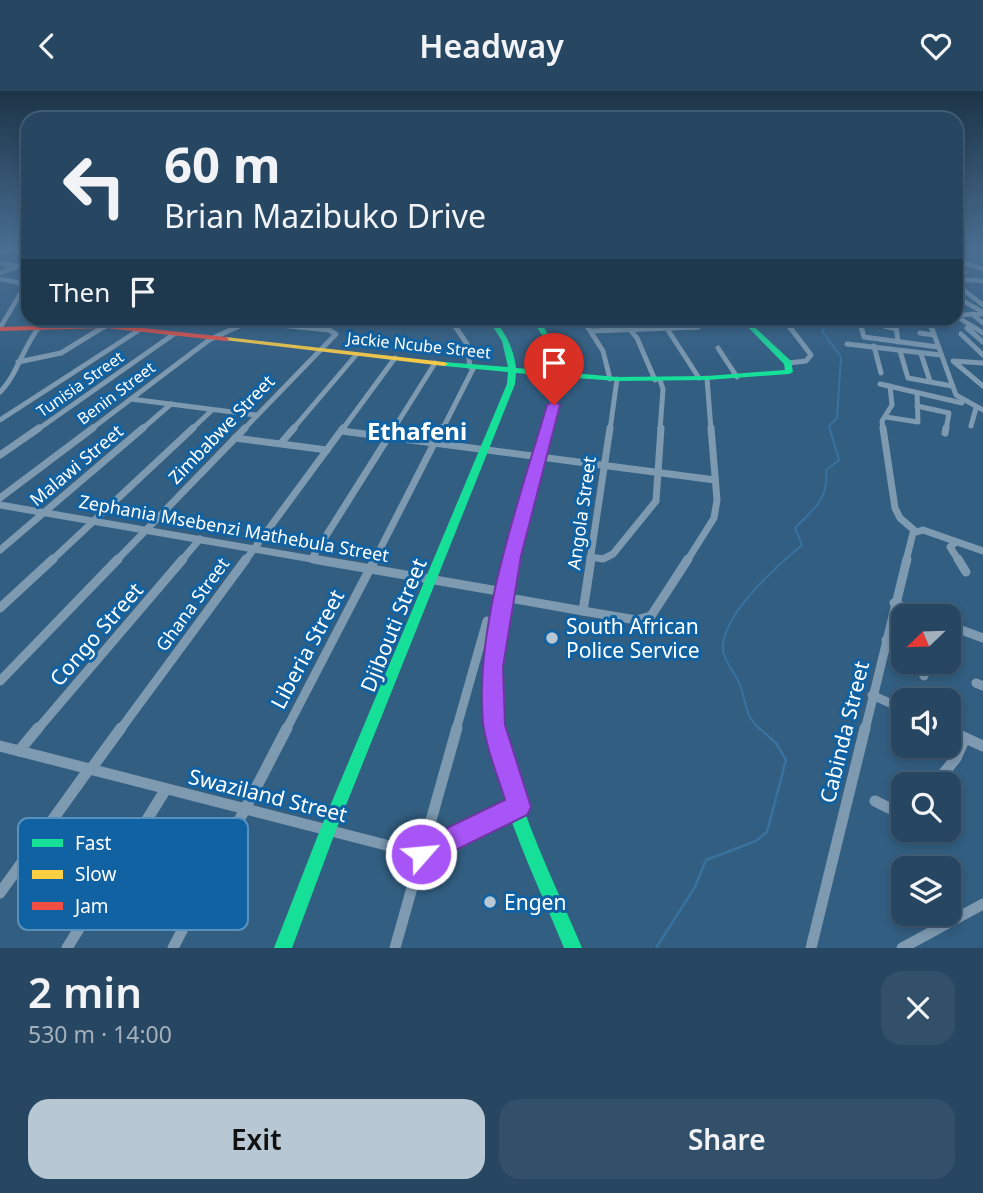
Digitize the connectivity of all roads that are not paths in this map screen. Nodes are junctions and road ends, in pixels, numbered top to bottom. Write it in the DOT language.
graph roads {
  1 [pos="964,289"];
  2 [pos="21,292"];
  3 [pos="963,301"];
  4 [pos="983,305"];
  5 [pos="983,313"];
  6 [pos="972,314"];
  7 [pos="963,315"];
  8 [pos="963,320"];
  9 [pos="983,323"];
  10 [pos="21,326"];
  11 [pos="40,326"];
  12 [pos="106,326"];
  13 [pos="239,326"];
  14 [pos="297,326"];
  15 [pos="456,326"];
  16 [pos="496,326"];
  17 [pos="540,326"];
  18 [pos="588,326"];
  19 [pos="627,326"];
  20 [pos="750,326"];
  21 [pos="789,326"];
  22 [pos="860,326"];
  23 [pos="881,326"];
  24 [pos="896,326"];
  25 [pos="932,326"];
  26 [pos="666,327"];
  27 [pos="698,327"];
  28 [pos="0,328"];
  29 [pos="967,328"];
  30 [pos="630,329"];
  31 [pos="139,330"];
  32 [pos="896,330"];
  33 [pos="592,331"];
  34 [pos="920,333"];
  35 [pos="983,333"];
  36 [pos="174,334"];
  37 [pos="961,334"];
  38 [pos="934,335"];
  39 [pos="212,338"];
  40 [pos="872,339"];
  41 [pos="898,342"];
  42 [pos="983,342"];
  43 [pos="847,344"];
  44 [pos="938,347"];
  45 [pos="718,348"];
  46 [pos="875,348"];
  47 [pos="320,350"];
  48 [pos="900,351"];
  49 [pos="921,353"];
  50 [pos="356,355"];
  51 [pos="941,355"];
  52 [pos="983,355"];
  53 [pos="395,358"];
  54 [pos="18,362"];
  55 [pos="435,363"];
  56 [pos="982,363"];
  57 [pos="790,366"];
  58 [pos="472,367"];
  59 [pos="514,372"];
  60 [pos="881,373"];
  61 [pos="561,376"];
  62 [pos="737,377"];
  63 [pos="703,378"];
  64 [pos="614,379"];
  65 [pos="657,380"];
  66 [pos="930,381"];
  67 [pos="906,382"];
  68 [pos="880,384"];
  69 [pos="890,386"];
  70 [pos="952,386"];
  71 [pos="983,386"];
  72 [pos="907,390"];
  73 [pos="0,392"];
  74 [pos="917,393"];
  75 [pos="131,399"];
  76 [pos="172,404"];
  77 [pos="967,404"];
  78 [pos="917,406"];
  79 [pos="979,409"];
  80 [pos="212,410"];
  81 [pos="256,415"];
  82 [pos="886,417"];
  83 [pos="0,420"];
  84 [pos="971,426"];
  85 [pos="342,431"];
  86 [pos="946,433"];
  87 [pos="388,437"];
  88 [pos="235,438"];
  89 [pos="281,443"];
  90 [pos="436,444"];
  91 [pos="327,450"];
  92 [pos="485,450"];
  93 [pos="0,454"];
  94 [pos="539,458"];
  95 [pos="604,466"];
  96 [pos="659,473"];
  97 [pos="715,480"];
  98 [pos="0,498"];
  99 [pos="0,505"];
  100 [pos="45,512"];
  101 [pos="94,521"];
  102 [pos="146,530"];
  103 [pos="917,530"];
  104 [pos="200,539"];
  105 [pos="956,542"];
  106 [pos="254,548"];
  107 [pos="0,550"];
  108 [pos="983,551"];
  109 [pos="590,557"];
  110 [pos="312,558"];
  111 [pos="371,568"];
  112 [pos="966,572"];
  113 [pos="433,578"];
  114 [pos="504,595"];
  115 [pos="894,603"];
  116 [pos="0,608"];
  117 [pos="583,611"];
  118 [pos="487,621"];
  119 [pos="961,630"];
  120 [pos="983,638"];
  121 [pos="886,640"];
  122 [pos="891,644"];
  123 [pos="0,681"];
  124 [pos="872,695"];
  125 [pos="891,704"];
  126 [pos="961,736"];
  127 [pos="965,738"];
  128 [pos="0,746"];
  129 [pos="983,746"];
  130 [pos="19,751"];
  131 [pos="90,769"];
  132 [pos="945,772"];
  133 [pos="166,789"];
  134 [pos="874,801"];
  135 [pos="519,807"];
  136 [pos="246,808"];
  137 [pos="891,809"];
  138 [pos="54,818"];
  139 [pos="148,818"];
  140 [pos="241,818"];
  141 [pos="328,830"];
  142 [pos="421,854"];
  143 [pos="18,868"];
  144 [pos="0,893"];
  145 [pos="983,904"];
  146 [pos="78,930"];
  147 [pos="182,930"];
  148 [pos="815,946"];
  149 [pos="67,948"];
  150 [pos="173,948"];
  151 [pos="284,948"];
  152 [pos="395,948"];
  153 [pos="573,948"];
  154 [pos="902,948"];
  1 -- 4 [label="street"];
  2 -- 28 [label="street"];
  3 -- 5 [label="street"];
  5 -- 6 [label="street"];
  6 -- 7 [label="street"];
  6 -- 9 [label="street"];
  8 -- 35 [label="street"];
  10 -- 28 [label="street, Jackie Ncube Street"];
  11 -- 54 [label="street"];
  12 -- 31 [label="street, Jackie Ncube Street"];
  12 -- 54 [label="street"];
  13 -- 39 [label="street, Benin Street"];
  14 -- 47 [label="street"];
  15 -- 58 [label="street"];
  16 -- 59 [label="street"];
  17 -- 61 [label="street"];
  18 -- 33 [label="street, Angola Street"];
  19 -- 30 [label="street"];
  20 -- 57 [label="street"];
  21 -- 57 [label="street"];
  22 -- 40 [label="street"];
  23 -- 32 [label="street"];
  24 -- 32 [label="street"];
  25 -- 38 [label="street"];
  26 -- 27 [label="street"];
  26 -- 30 [label="street"];
  26 -- 63 [label="street"];
  29 -- 42 [label="street"];
  30 -- 33 [label="street"];
  30 -- 65 [label="street"];
  31 -- 36 [label="street, Jackie Ncube Street"];
  31 -- 83 [label="street"];
  32 -- 41 [label="street"];
  33 -- 64 [label="street, Angola Street"];
  34 -- 38 [label="street"];
  36 -- 39 [label="street, Jackie Ncube Street"];
  36 -- 93 [label="street, Tunisia Street"];
  37 -- 52 [label="street"];
  38 -- 44 [label="street"];
  39 -- 47 [label="street, Jackie Ncube Street"];
  39 -- 75 [label="street, Benin Street"];
  40 -- 41 [label="street"];
  40 -- 46 [label="street"];
  41 -- 44 [label="street"];
  43 -- 46 [label="street"];
  44 -- 51 [label="street"];
  45 -- 62 [label="street"];
  46 -- 48 [label="street"];
  46 -- 60 [label="street"];
  47 -- 50 [label="street, Jackie Ncube Street"];
  47 -- 81 [label="street, Zimbabwe Street"];
  48 -- 49 [label="street"];
  48 -- 66 [label="street"];
  49 -- 51 [label="street"];
  49 -- 66 [label="street"];
  50 -- 53 [label="street, Jackie Ncube Street"];
  50 -- 89 [label="street"];
  51 -- 70 [label="street"];
  53 -- 55 [label="street, Jackie Ncube Street"];
  53 -- 85 [label="street, Ghana Street"];
  54 -- 73 [label="street"];
  55 -- 58 [label="street, Jackie Ncube Street"];
  55 -- 87 [label="street"];
  56 -- 71 [label="street"];
  57 -- 62 [label="street, Jackie Ncube Street"];
  58 -- 59 [label="street, Jackie Ncube Street"];
  58 -- 90 [label="street, Liberia Street"];
  59 -- 61 [label="street, Jackie Ncube Street"];
  59 -- 92 [label="street, Djibouti Street"];
  61 -- 64 [label="street, Jackie Ncube Street"];
  61 -- 94 [label="street"];
  62 -- 63 [label="street, Jackie Ncube Street"];
  63 -- 65 [label="street, Jackie Ncube Street"];
  63 -- 97 [label="street"];
  64 -- 65 [label="street, Jackie Ncube Street"];
  64 -- 95 [label="street, Angola Street"];
  65 -- 96 [label="street"];
  66 -- 70 [label="street"];
  67 -- 72 [label="street"];
  68 -- 69 [label="street"];
  69 -- 72 [label="street"];
  69 -- 82 [label="street"];
  70 -- 77 [label="street"];
  72 -- 74 [label="street"];
  74 -- 77 [label="street"];
  74 -- 78 [label="street"];
  75 -- 76 [label="street"];
  75 -- 98 [label="street, Benin Street"];
  76 -- 80 [label="street"];
  76 -- 100 [label="street, Malawi Street"];
  77 -- 79 [label="street"];
  78 -- 82 [label="street"];
  78 -- 86 [label="street"];
  79 -- 84 [label="street"];
  80 -- 81 [label="street"];
  80 -- 101 [label="street"];
  81 -- 88 [label="street, Zimbabwe Street"];
  82 -- 103 [label="street"];
  85 -- 87 [label="street"];
  85 -- 91 [label="street, Ghana Street"];
  87 -- 90 [label="street"];
  87 -- 110 [label="street"];
  88 -- 89 [label="street"];
  88 -- 102 [label="street, Zimbabwe Street"];
  89 -- 91 [label="street"];
  90 -- 92 [label="street"];
  90 -- 111 [label="street, Liberia Street"];
  91 -- 106 [label="street, Ghana Street"];
  92 -- 94 [label="street"];
  92 -- 113 [label="street, Djibouti Street"];
  94 -- 95 [label="street"];
  94 -- 114 [label="street"];
  95 -- 96 [label="street"];
  95 -- 109 [label="street, Angola Street"];
  96 -- 97 [label="street"];
  96 -- 109 [label="street"];
  97 -- 117 [label="street"];
  99 -- 100 [label="street, Zephania Msebenzi Mathebula Street"];
  100 -- 101 [label="street, Zephania Msebenzi Mathebula Street"];
  100 -- 107 [label="street, Malawi Street"];
  101 -- 102 [label="street, Zephania Msebenzi Mathebula Street"];
  101 -- 116 [label="street"];
  102 -- 104 [label="street, Zephania Msebenzi Mathebula Street"];
  102 -- 123 [label="street, Zimbabwe Street"];
  103 -- 105 [label="street"];
  103 -- 115 [label="street, Cabinda Street"];
  104 -- 106 [label="street, Zephania Msebenzi Mathebula Street"];
  104 -- 130 [label="street, Congo Street"];
  105 -- 108 [label="street"];
  105 -- 112 [label="street"];
  106 -- 110 [label="street, Zephania Msebenzi Mathebula Street"];
  106 -- 131 [label="street, Ghana Street"];
  109 -- 117 [label="street, Angola Street"];
  110 -- 111 [label="street, Zephania Msebenzi Mathebula Street"];
  111 -- 113 [label="street, Zephania Msebenzi Mathebula Street"];
  111 -- 136 [label="street, Liberia Street"];
  113 -- 114 [label="street, Zephania Msebenzi Mathebula Street"];
  113 -- 141 [label="street, Djibouti Street"];
  114 -- 117 [label="street"];
  114 -- 135 [label="street"];
  115 -- 121 [label="street, Cabinda Street"];
  118 -- 142 [label="street"];
  119 -- 120 [label="street"];
  121 -- 122 [label="street"];
  121 -- 124 [label="street, Cabinda Street"];
  124 -- 125 [label="street"];
  124 -- 148 [label="street, Cabinda Street"];
  126 -- 127 [label="street"];
  127 -- 129 [label="street"];
  127 -- 132 [label="street"];
  128 -- 130 [label="street, Swaziland Street"];
  130 -- 131 [label="street, Swaziland Street"];
  131 -- 133 [label="street, Swaziland Street"];
  131 -- 138 [label="street, Ghana Street"];
  133 -- 136 [label="street, Swaziland Street"];
  133 -- 139 [label="street"];
  134 -- 137 [label="street"];
  135 -- 142 [label="street"];
  135 -- 153 [label="street"];
  136 -- 140 [label="street, Liberia Street"];
  136 -- 141 [label="street, Swaziland Street"];
  141 -- 142 [label="street, Swaziland Street"];
  141 -- 151 [label="street, Djibouti Street"];
  142 -- 152 [label="street"];
  143 -- 144 [label="street, Ghana Street"];
  145 -- 154 [label="street"];
  146 -- 149 [label="street"];
  147 -- 150 [label="street, Liberia Street"];
}
